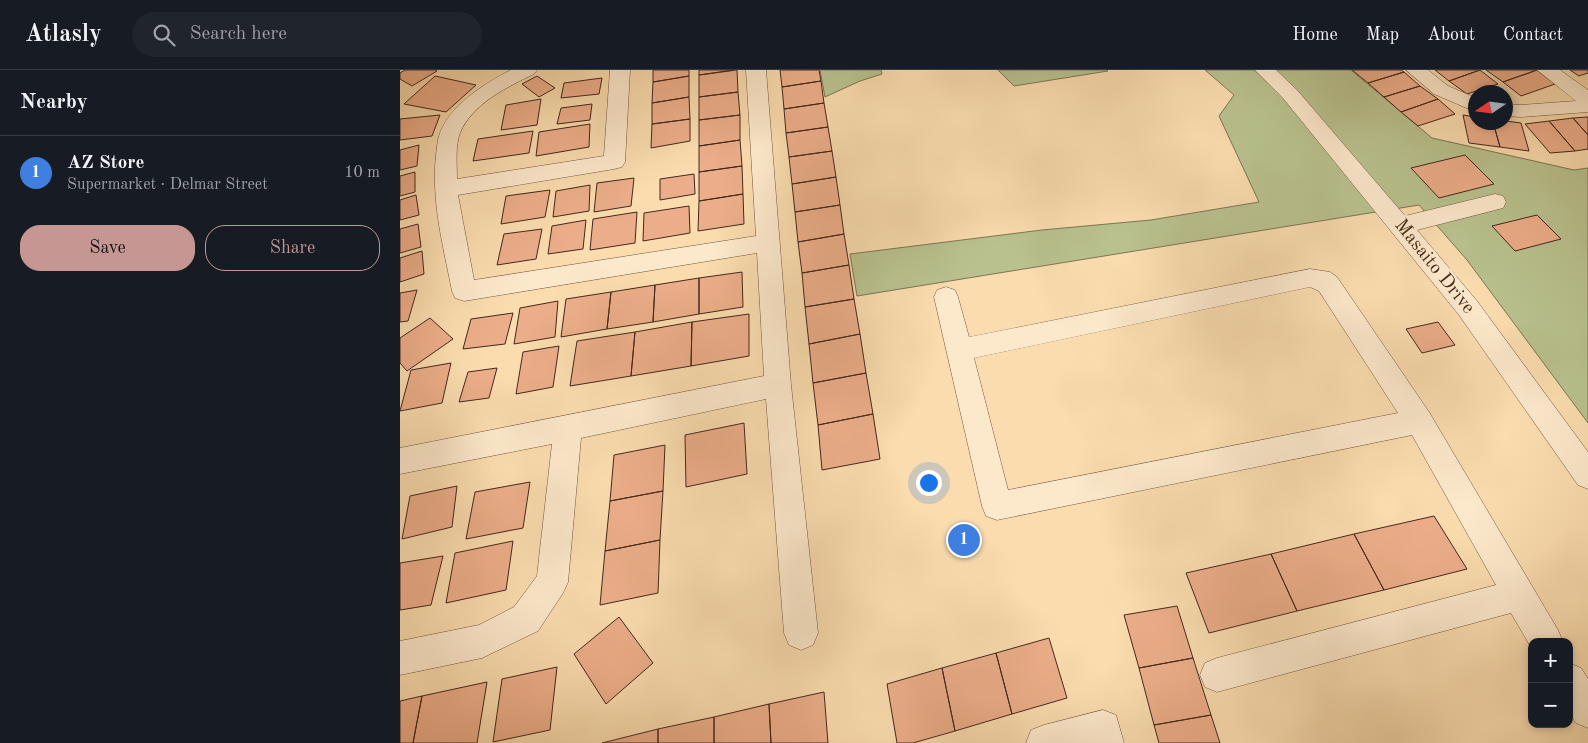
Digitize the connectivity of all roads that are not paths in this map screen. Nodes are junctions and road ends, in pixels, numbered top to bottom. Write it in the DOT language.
graph roads {
  1 [pos="527,70"];
  2 [pos="620,70"];
  3 [pos="756,70"];
  4 [pos="1265,70"];
  5 [pos="1416,70"];
  6 [pos="1547,70"];
  7 [pos="1588,100"];
  8 [pos="1468,102"];
  9 [pos="1588,106"];
  10 [pos="1513,110"];
  11 [pos="445,189"];
  12 [pos="1495,202"];
  13 [pos="1400,226"];
  14 [pos="768,243"];
  15 [pos="946,297"];
  16 [pos="959,350"];
  17 [pos="778,385"];
  18 [pos="1418,422"];
  19 [pos="568,428"];
  20 [pos="400,461"];
  21 [pos="1588,476"];
  22 [pos="1518,595"];
  23 [pos="801,633"];
  24 [pos="1544,638"];
  25 [pos="400,658"];
  26 [pos="1218,675"];
  27 [pos="1571,683"];
  28 [pos="1588,711"];
  29 [pos="1105,736"];
  30 [pos="1044,743"];
  1 -- 11 [label="street"];
  2 -- 11 [label="street"];
  3 -- 14 [label="street"];
  4 -- 13 [label="street, Masaito Drive"];
  5 -- 8 [label="street"];
  6 -- 7 [label="street"];
  9 -- 10 [label="street"];
  11 -- 14 [label="street"];
  12 -- 13 [label="street"];
  13 -- 21 [label="street, Masaito Drive"];
  14 -- 17 [label="street"];
  15 -- 16 [label="street"];
  16 -- 18 [label="street"];
  16 -- 18 [label="street"];
  17 -- 19 [label="street"];
  17 -- 23 [label="street"];
  18 -- 22 [label="street"];
  19 -- 20 [label="street"];
  19 -- 25 [label="street"];
  22 -- 24 [label="street"];
  22 -- 26 [label="street"];
  27 -- 28 [label="street"];
  29 -- 30 [label="street"];
}
